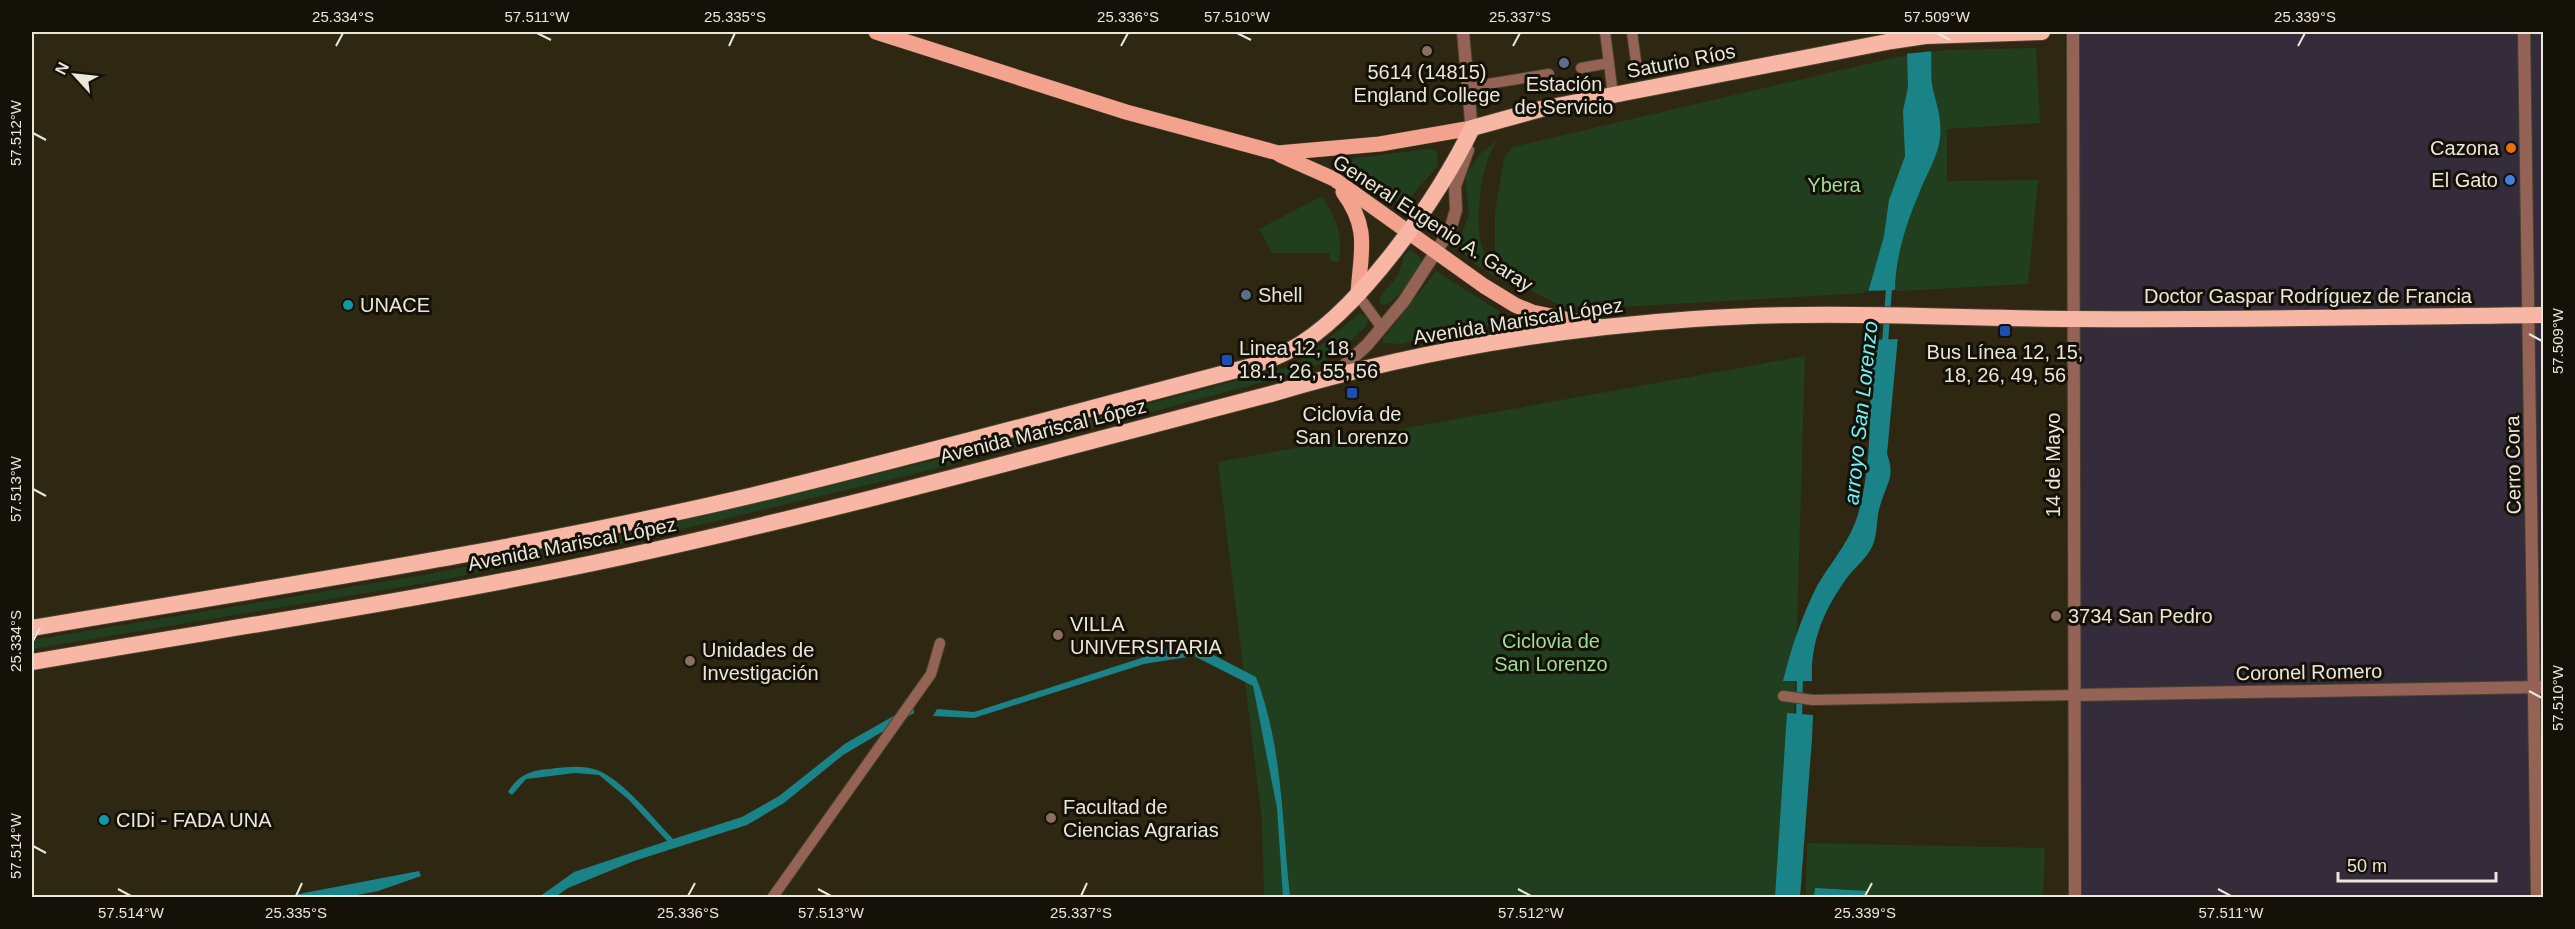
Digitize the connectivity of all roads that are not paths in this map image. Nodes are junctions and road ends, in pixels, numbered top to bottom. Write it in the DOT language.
graph roads {
  1 [pos="876,32"];
  2 [pos="1463,32"];
  3 [pos="1605,32"];
  4 [pos="1632,32"];
  5 [pos="2042,32"];
  6 [pos="2073,32"];
  7 [pos="2524,32"];
  8 [pos="1609,63"];
  9 [pos="1581,68"];
  10 [pos="1637,69"];
  11 [pos="1549,74"];
  12 [pos="1468,87"];
  13 [pos="1613,95"];
  14 [pos="1472,128"];
  15 [pos="1278,153"];
  16 [pos="1334,179"];
  17 [pos="1407,231"];
  18 [pos="1436,252"];
  19 [pos="1358,296"];
  20 [pos="2537,315"];
  21 [pos="2072,319"];
  22 [pos="1603,327"];
  23 [pos="1382,328"];
  24 [pos="1335,374"];
  25 [pos="32,627"];
  26 [pos="940,643"];
  27 [pos="32,662"];
  28 [pos="2539,687"];
  29 [pos="1783,696"];
  30 [pos="2075,696"];
  31 [pos="772,897"];
  32 [pos="2075,897"];
  33 [pos="2537,897"];
  1 -- 15 [label="main road"];
  2 -- 12 [label="street"];
  3 -- 8 [label="lane"];
  4 -- 10 [label="lane"];
  5 -- 13 [label="highway, Saturio Ríos"];
  6 -- 21 [label="street, 14 de Mayo"];
  7 -- 20 [label="street, Cerro Cora"];
  8 -- 9 [label="lane"];
  8 -- 13 [label="lane"];
  11 -- 12 [label="lane"];
  12 -- 14 [label="street"];
  13 -- 14 [label="highway, Saturio Ríos"];
  14 -- 15 [label="main road"];
  14 -- 17 [label="highway, Avenida Mariscal López"];
  14 -- 18 [label="street"];
  15 -- 16 [label="main road, General Eugenio A. Garay"];
  16 -- 17 [label="main road, General Eugenio A. Garay"];
  16 -- 19 [label="main road"];
  17 -- 18 [label="main road, General Eugenio A. Garay"];
  17 -- 19 [label="highway, Avenida Mariscal López"];
  18 -- 22 [label="main road, General Eugenio A. Garay"];
  18 -- 23 [label="street"];
  19 -- 23 [label="lane"];
  19 -- 25 [label="highway, Avenida Mariscal López"];
  20 -- 21 [label="highway, Doctor Gaspar Rodríguez de Francia"];
  20 -- 28 [label="street, Cerro Cora"];
  21 -- 22 [label="highway, Avenida Mariscal López"];
  21 -- 30 [label="street, 14 de Mayo"];
  22 -- 24 [label="highway, Avenida Mariscal López"];
  23 -- 24 [label="street"];
  24 -- 27 [label="highway, Avenida Mariscal López"];
  26 -- 31 [label="lane"];
  28 -- 30 [label="street, Coronel Romero"];
  28 -- 33 [label="street, Cerro Cora"];
  29 -- 30 [label="lane"];
  30 -- 32 [label="street, 14 de Mayo"];
}
